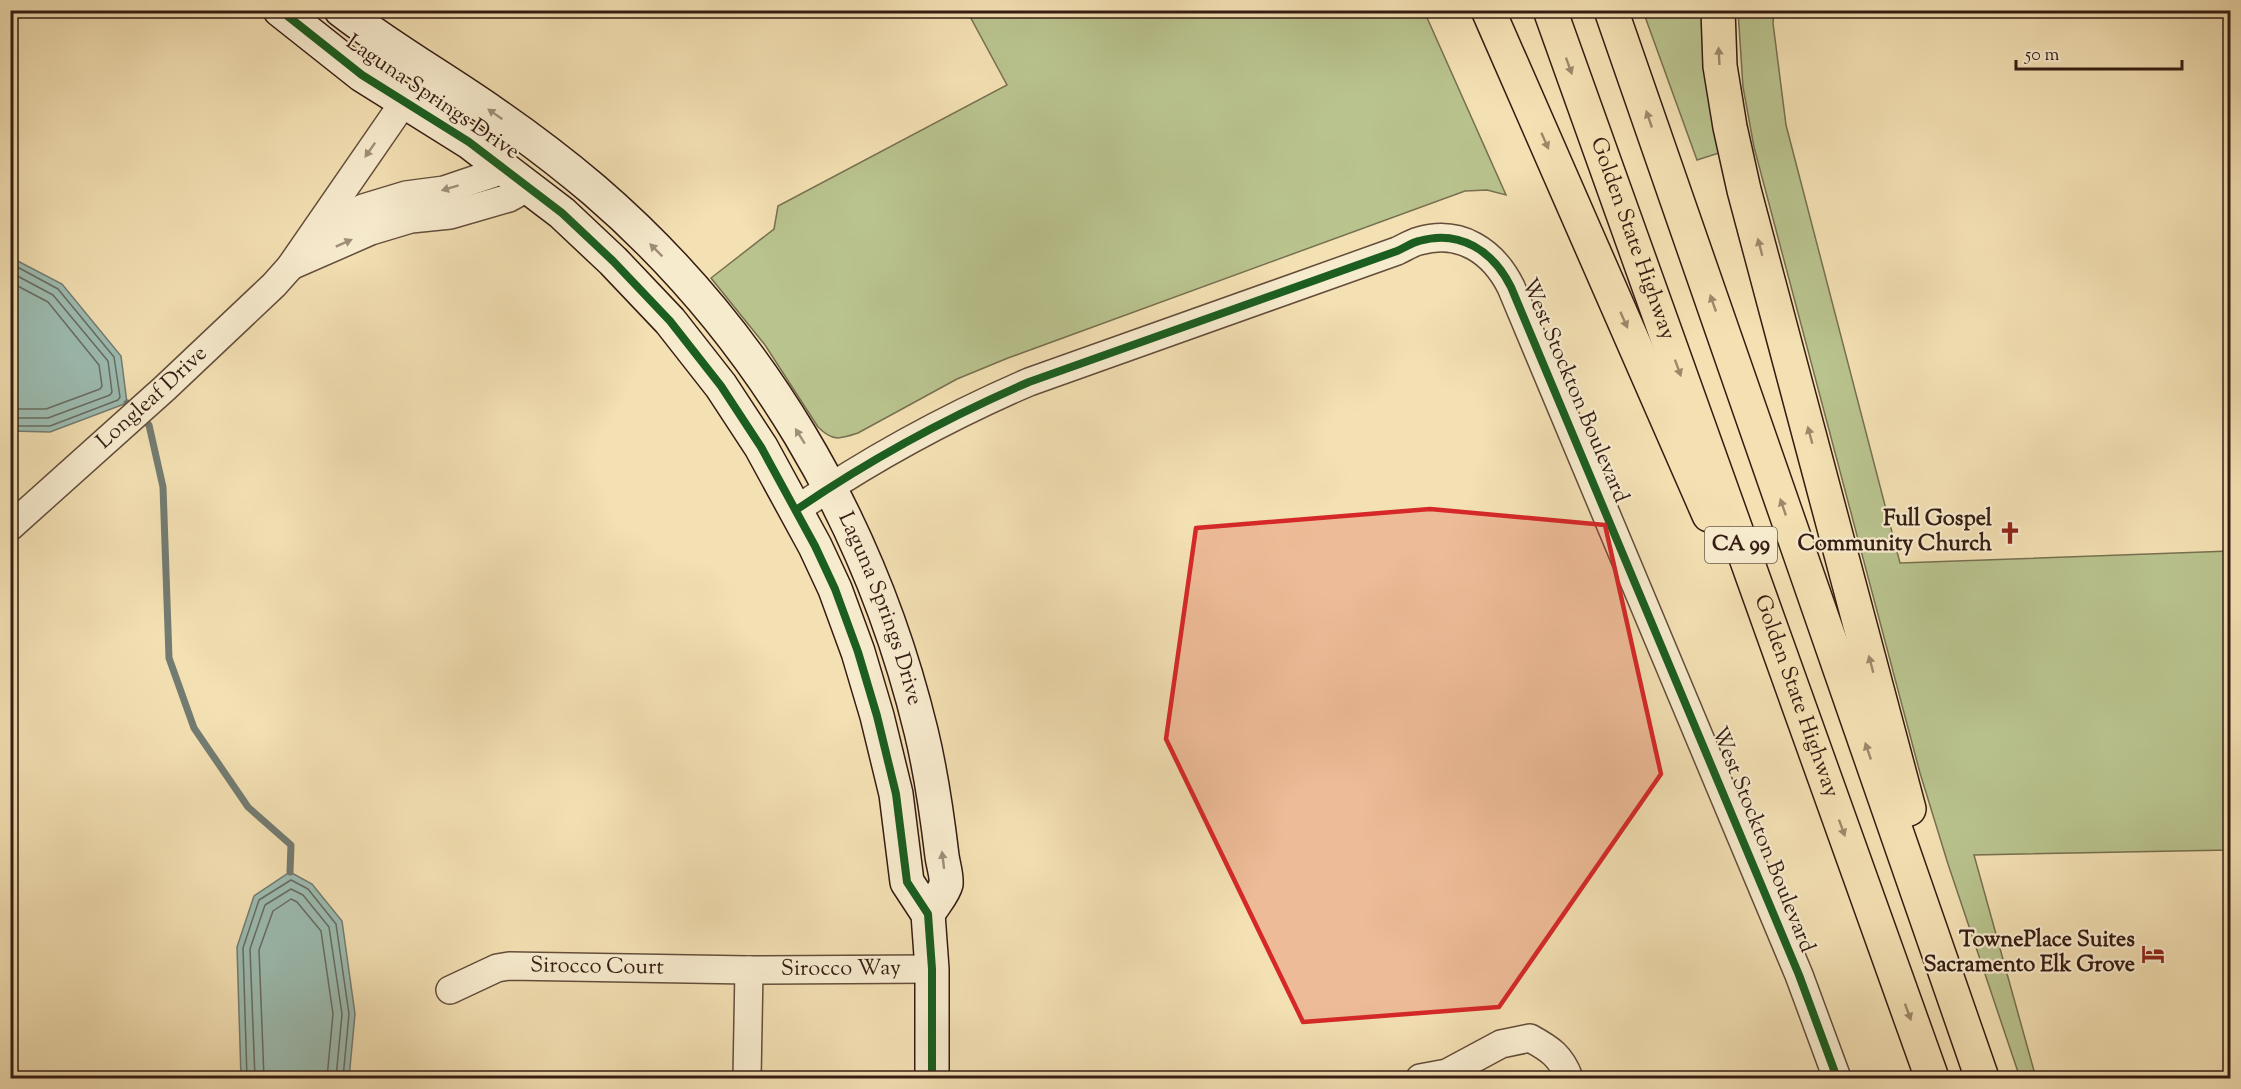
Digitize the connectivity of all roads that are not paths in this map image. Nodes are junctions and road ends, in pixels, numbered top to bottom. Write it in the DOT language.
graph roads {
  1 [pos="280,10"];
  2 [pos="310,10"];
  3 [pos="341,10"];
  4 [pos="1488,10"];
  5 [pos="1550,10"];
  6 [pos="1611,10"];
  7 [pos="1718,10"];
  8 [pos="375,37"];
  9 [pos="404,102"];
  10 [pos="517,178"];
  11 [pos="311,236"];
  12 [pos="290,267"];
  13 [pos="831,486"];
  14 [pos="796,510"];
  15 [pos="17,520"];
  16 [pos="1826,784"];
  17 [pos="1921,906"];
  18 [pos="928,914"];
  19 [pos="932,969"];
  20 [pos="750,970"];
  21 [pos="450,990"];
  22 [pos="747,1078"];
  23 [pos="932,1078"];
  24 [pos="1420,1078"];
  25 [pos="1569,1078"];
  26 [pos="1837,1078"];
  27 [pos="1932,1078"];
  28 [pos="1982,1078"];
  1 -- 9 [label="street, Laguna Springs Drive"];
  2 -- 8 [label="street"];
  3 -- 8 [label="street, Laguna Springs Drive"];
  4 -- 16 [label="highway, one-way"];
  5 -- 16 [label="highway, Golden State Highway / CA 99, one-way"];
  17 -- 6 [label="highway, CA 99, one-way"];
  17 -- 7 [label="highway, one-way"];
  13 -- 8 [label="street, Laguna Springs Drive, one-way"];
  9 -- 10 [label="street, Laguna Springs Drive"];
  9 -- 11 [label="street, Longleaf Drive, one-way"];
  10 -- 11 [label="street, Longleaf Drive, one-way"];
  12 -- 10 [label="street, Longleaf Drive, one-way"];
  10 -- 14 [label="street, Laguna Springs Drive"];
  11 -- 12 [label="street, Longleaf Drive"];
  12 -- 15 [label="street, Longleaf Drive"];
  13 -- 14 [label="street, West Stockton Boulevard"];
  18 -- 13 [label="street, Laguna Springs Drive, one-way"];
  13 -- 26 [label="street, West Stockton Boulevard"];
  14 -- 18 [label="street, Laguna Springs Drive"];
  16 -- 27 [label="highway, Golden State Highway / CA 99, one-way"];
  17 -- 28 [label="highway, CA 99"];
  18 -- 19 [label="street, Laguna Springs Drive"];
  19 -- 20 [label="street, Sirocco Way"];
  19 -- 23 [label="street, Laguna Springs Drive"];
  20 -- 21 [label="street, Sirocco Court"];
  20 -- 22 [label="street"];
  24 -- 25 [label="street"];
}
